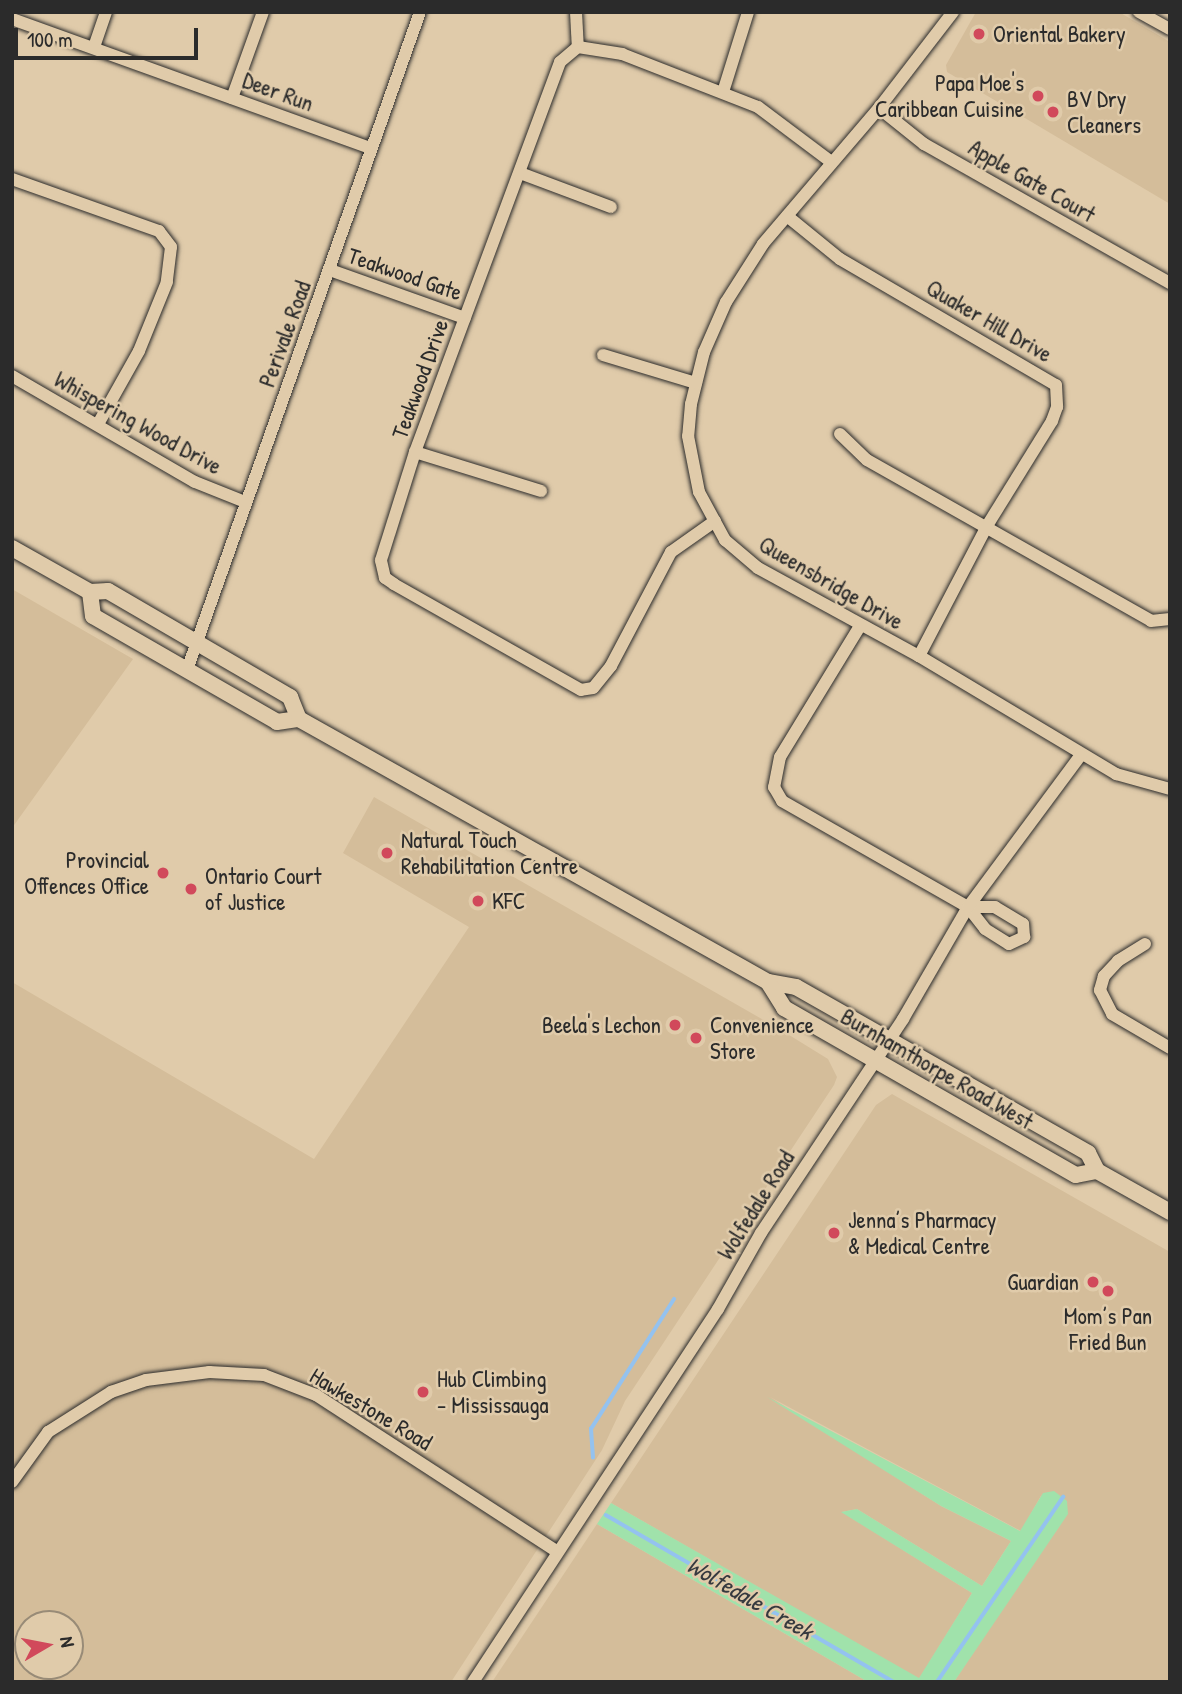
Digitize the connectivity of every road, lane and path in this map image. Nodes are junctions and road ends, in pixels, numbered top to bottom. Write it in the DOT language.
graph roads {
  1 [pos="106,12"];
  2 [pos="263,12"];
  3 [pos="420,12"];
  4 [pos="576,12"];
  5 [pos="748,12"];
  6 [pos="953,12"];
  7 [pos="1139,12"];
  8 [pos="12,19"];
  9 [pos="1170,29"];
  10 [pos="94,47"];
  11 [pos="578,47"];
  12 [pos="723,92"];
  13 [pos="232,98"];
  14 [pos="879,108"];
  15 [pos="370,148"];
  16 [pos="830,161"];
  17 [pos="520,173"];
  18 [pos="12,179"];
  19 [pos="611,207"];
  20 [pos="787,216"];
  21 [pos="330,270"];
  22 [pos="1170,283"];
  23 [pos="465,318"];
  24 [pos="603,355"];
  25 [pos="12,376"];
  26 [pos="696,383"];
  27 [pos="99,425"];
  28 [pos="840,434"];
  29 [pos="415,452"];
  30 [pos="541,491"];
  31 [pos="245,502"];
  32 [pos="715,521"];
  33 [pos="987,526"];
  34 [pos="12,548"];
  35 [pos="90,592"];
  36 [pos="1170,619"];
  37 [pos="860,626"];
  38 [pos="197,643"];
  39 [pos="919,656"];
  40 [pos="187,670"];
  41 [pos="299,719"];
  42 [pos="1082,755"];
  43 [pos="1170,789"];
  44 [pos="968,907"];
  45 [pos="1145,944"];
  46 [pos="768,982"];
  47 [pos="889,1040"];
  48 [pos="1170,1048"];
  49 [pos="876,1060"];
  50 [pos="1097,1171"];
  51 [pos="1170,1212"];
  52 [pos="12,1482"];
  53 [pos="558,1552"];
  54 [pos="473,1682"];
  1 -- 10 [label="street"];
  2 -- 13 [label="street"];
  3 -- 15 [label="street, Perivale Road"];
  4 -- 11 [label="street"];
  5 -- 12 [label="street"];
  6 -- 14 [label="street, Queensbridge Drive"];
  7 -- 9 [label="street"];
  8 -- 10 [label="street, Deer Run"];
  10 -- 13 [label="street, Deer Run"];
  11 -- 12 [label="street"];
  11 -- 17 [label="street, Teakwood Drive"];
  12 -- 16 [label="street"];
  13 -- 15 [label="street, Deer Run"];
  14 -- 16 [label="street, Queensbridge Drive"];
  14 -- 22 [label="street, Apple Gate Court"];
  15 -- 21 [label="street, Perivale Road"];
  16 -- 20 [label="street, Queensbridge Drive"];
  17 -- 19 [label="street"];
  17 -- 23 [label="street, Teakwood Drive"];
  18 -- 27 [label="street"];
  20 -- 26 [label="street, Queensbridge Drive"];
  20 -- 33 [label="street, Quaker Hill Drive"];
  21 -- 23 [label="street, Teakwood Gate"];
  21 -- 31 [label="street, Perivale Road"];
  23 -- 29 [label="street, Teakwood Drive"];
  24 -- 26 [label="street"];
  25 -- 27 [label="street, Whispering Wood Drive"];
  26 -- 32 [label="street, Queensbridge Drive"];
  27 -- 31 [label="street, Whispering Wood Drive"];
  28 -- 33 [label="street"];
  29 -- 30 [label="street"];
  29 -- 32 [label="street, Teakwood Drive"];
  31 -- 38 [label="street, Perivale Road"];
  32 -- 37 [label="street, Queensbridge Drive"];
  33 -- 36 [label="street"];
  33 -- 39 [label="street, Quaker Hill Drive"];
  34 -- 35 [label="main road, Burnhamthorpe Road West"];
  35 -- 38 [label="main road, Burnhamthorpe Road West"];
  35 -- 40 [label="main road, Burnhamthorpe Road West"];
  37 -- 39 [label="street, Queensbridge Drive"];
  37 -- 44 [label="street"];
  38 -- 40 [label="street, Perivale Road"];
  38 -- 41 [label="main road, Burnhamthorpe Road West"];
  39 -- 42 [label="street, Queensbridge Drive"];
  40 -- 41 [label="main road, Burnhamthorpe Road West"];
  41 -- 46 [label="main road, Burnhamthorpe Road West"];
  42 -- 43 [label="street, Queensbridge Drive"];
  42 -- 44 [label="street, Wolfedale Road"];
  44 -- 47 [label="street, Wolfedale Road"];
  45 -- 48 [label="street"];
  46 -- 47 [label="main road, Burnhamthorpe Road West"];
  46 -- 49 [label="main road, Burnhamthorpe Road West"];
  47 -- 49 [label="street, Wolfedale Road"];
  47 -- 50 [label="main road, Burnhamthorpe Road West"];
  49 -- 50 [label="main road, Burnhamthorpe Road West"];
  49 -- 53 [label="street, Wolfedale Road"];
  50 -- 51 [label="main road, Burnhamthorpe Road West"];
  52 -- 53 [label="street, Hawkestone Road"];
  53 -- 54 [label="street, Wolfedale Road"];
}
